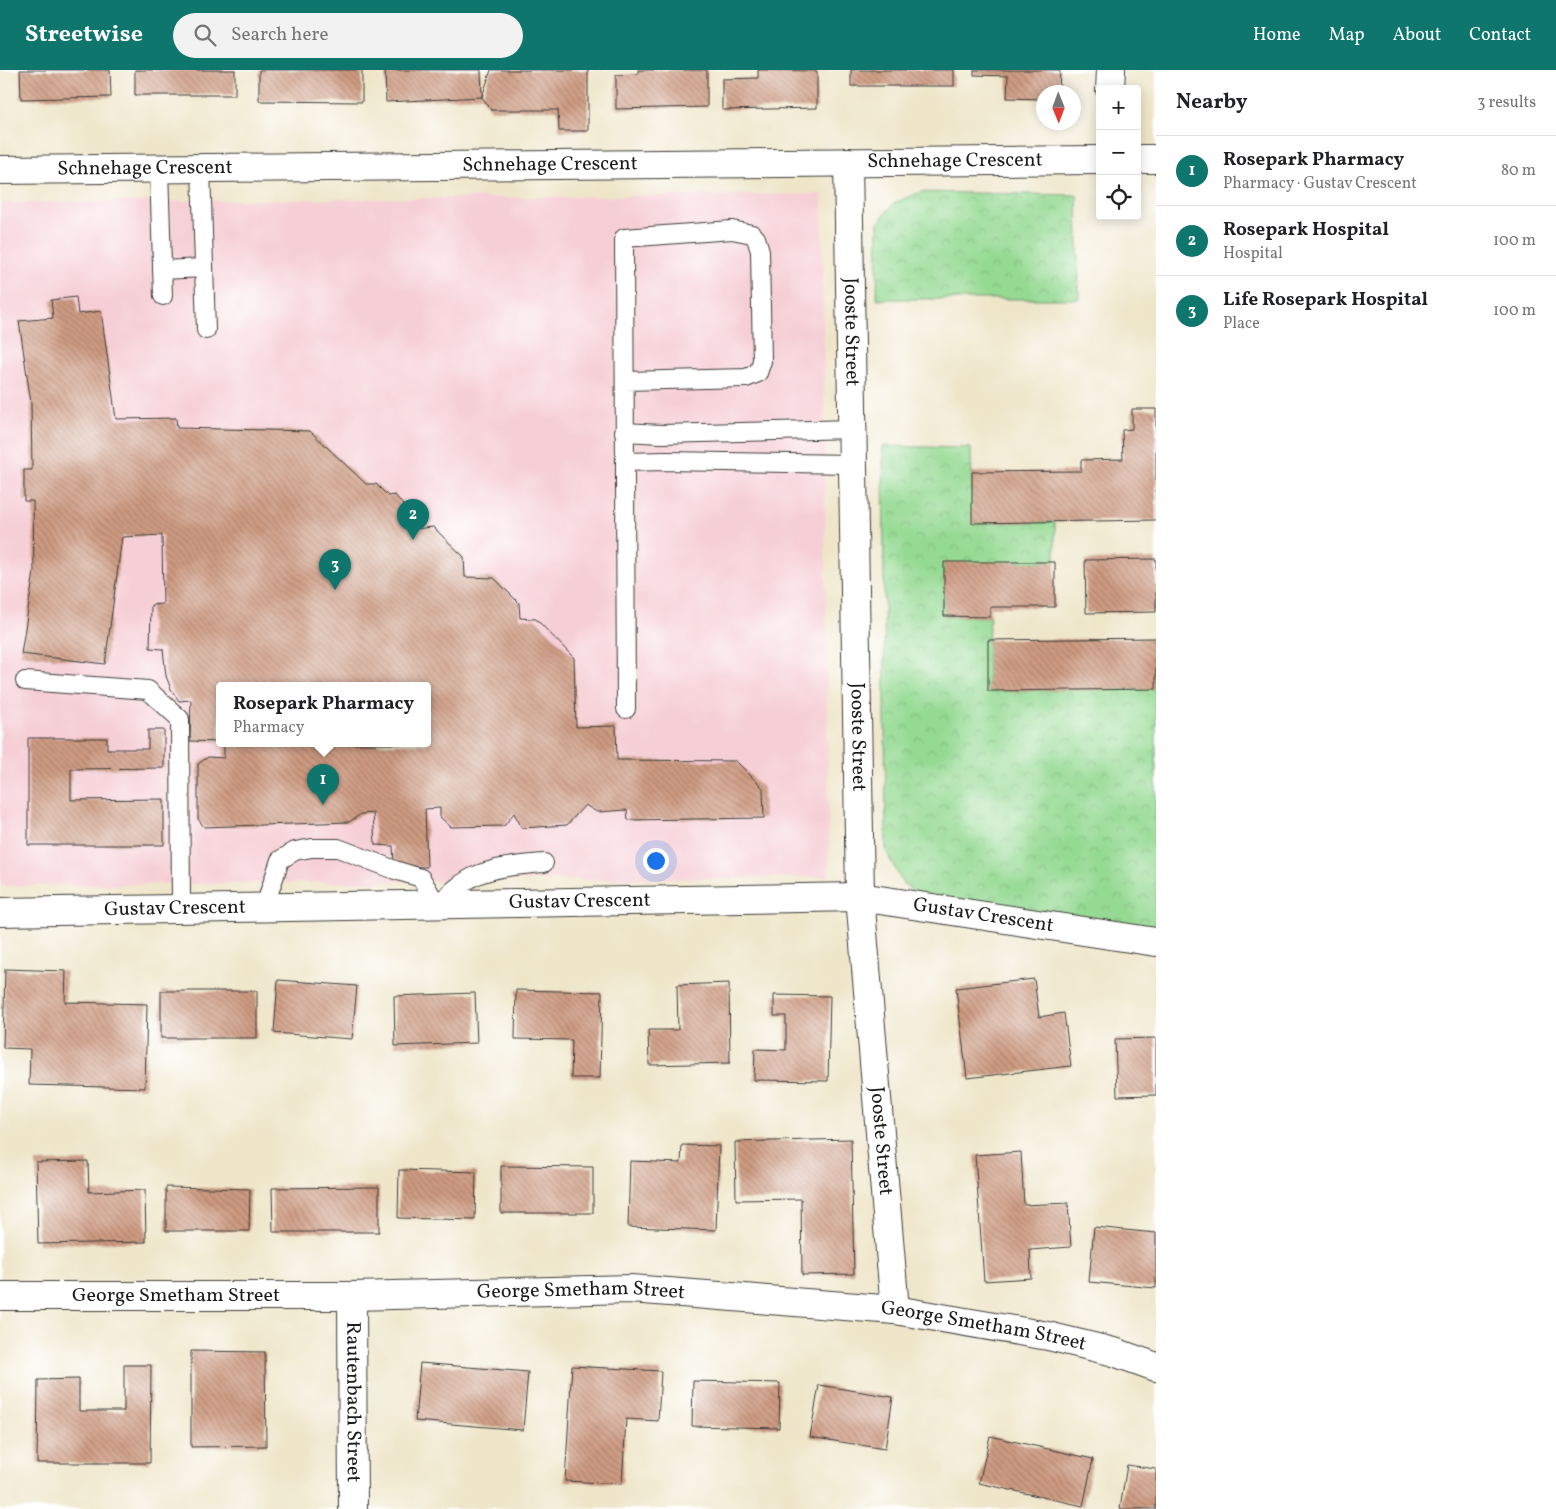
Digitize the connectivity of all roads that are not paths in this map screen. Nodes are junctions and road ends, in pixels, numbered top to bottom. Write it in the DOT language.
graph roads {
  1 [pos="1111,70"];
  2 [pos="1110,85"];
  3 [pos="1156,159"];
  4 [pos="1096,160"];
  5 [pos="1141,160"];
  6 [pos="848,162"];
  7 [pos="159,168"];
  8 [pos="201,168"];
  9 [pos="0,170"];
  10 [pos="204,268"];
  11 [pos="162,270"];
  12 [pos="163,296"];
  13 [pos="206,330"];
  14 [pos="625,381"];
  15 [pos="852,429"];
  16 [pos="624,432"];
  17 [pos="624,462"];
  18 [pos="853,464"];
  19 [pos="25,681"];
  20 [pos="626,709"];
  21 [pos="544,863"];
  22 [pos="860,897"];
  23 [pos="437,905"];
  24 [pos="269,908"];
  25 [pos="181,910"];
  26 [pos="0,912"];
  27 [pos="1156,942"];
  28 [pos="0,1296"];
  29 [pos="352,1296"];
  30 [pos="895,1310"];
  31 [pos="1156,1367"];
  32 [pos="353,1509"];
  1 -- 2 [label="street"];
  3 -- 5 [label="street"];
  4 -- 6 [label="street, Schnehage Crescent"];
  6 -- 8 [label="street, Schnehage Crescent"];
  6 -- 15 [label="street, Jooste Street"];
  7 -- 8 [label="street, Schnehage Crescent"];
  7 -- 9 [label="street, Schnehage Crescent"];
  7 -- 11 [label="lane"];
  8 -- 10 [label="lane"];
  10 -- 11 [label="lane"];
  10 -- 13 [label="lane"];
  11 -- 12 [label="lane"];
  14 -- 14 [label="lane"];
  14 -- 16 [label="lane"];
  15 -- 16 [label="lane"];
  15 -- 18 [label="street, Jooste Street"];
  16 -- 17 [label="lane"];
  17 -- 18 [label="lane"];
  17 -- 20 [label="lane"];
  18 -- 22 [label="street, Jooste Street"];
  19 -- 25 [label="lane"];
  21 -- 23 [label="lane"];
  22 -- 23 [label="street, Gustav Crescent"];
  22 -- 27 [label="street, Gustav Crescent"];
  22 -- 30 [label="street, Jooste Street"];
  23 -- 24 [label="street, Gustav Crescent"];
  23 -- 24 [label="lane"];
  24 -- 25 [label="street, Gustav Crescent"];
  25 -- 26 [label="street, Gustav Crescent"];
  28 -- 29 [label="street, George Smetham Street"];
  29 -- 30 [label="street, George Smetham Street"];
  29 -- 32 [label="street, Rautenbach Street"];
  30 -- 31 [label="street, George Smetham Street"];
}
